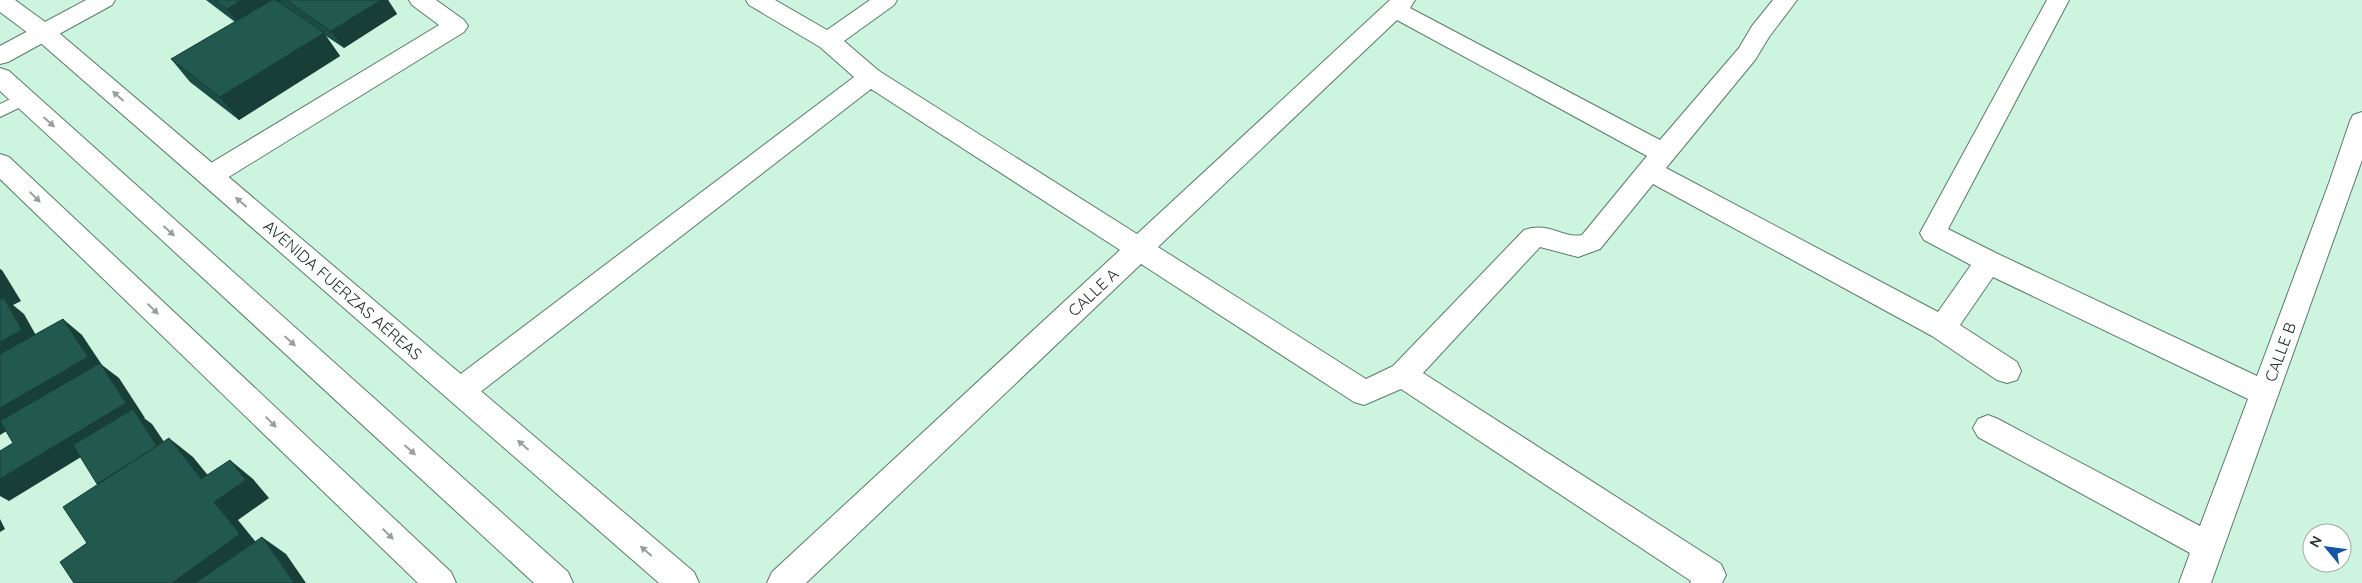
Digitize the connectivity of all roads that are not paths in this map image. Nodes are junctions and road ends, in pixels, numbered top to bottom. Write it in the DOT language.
graph roads {
  1 [pos="104,0"];
  2 [pos="420,0"];
  3 [pos="757,0"];
  4 [pos="886,0"];
  5 [pos="1786,0"];
  6 [pos="2058,0"];
  7 [pos="3,1"];
  8 [pos="1399,5"];
  9 [pos="44,33"];
  10 [pos="828,41"];
  11 [pos="0,56"];
  12 [pos="0,77"];
  13 [pos="870,77"];
  14 [pos="11,105"];
  15 [pos="2362,121"];
  16 [pos="1656,162"];
  17 [pos="0,164"];
  18 [pos="210,176"];
  19 [pos="2352,188"];
  20 [pos="1140,248"];
  21 [pos="1988,262"];
  22 [pos="1942,328"];
  23 [pos="2007,371"];
  24 [pos="1403,375"];
  25 [pos="460,391"];
  26 [pos="2265,394"];
  27 [pos="1988,428"];
  28 [pos="2204,572"];
  29 [pos="440,583"];
  30 [pos="557,583"];
  31 [pos="683,583"];
  32 [pos="783,583"];
  33 [pos="1706,583"];
  1 -- 9 [label="street"];
  2 -- 18 [label="street"];
  3 -- 10 [label="street"];
  4 -- 10 [label="street"];
  5 -- 16 [label="street"];
  6 -- 21 [label="street"];
  7 -- 9 [label="street, AVENIDA FUERZAS AÉREAS"];
  8 -- 16 [label="street"];
  8 -- 20 [label="street, CALLE A"];
  9 -- 11 [label="street"];
  18 -- 9 [label="street, AVENIDA FUERZAS AÉREAS, one-way"];
  10 -- 13 [label="street"];
  12 -- 14 [label="street"];
  13 -- 20 [label="street"];
  13 -- 25 [label="street"];
  14 -- 30 [label="street, one-way"];
  15 -- 19 [label="street, CALLE B"];
  16 -- 22 [label="street"];
  16 -- 24 [label="street"];
  17 -- 29 [label="street, one-way"];
  25 -- 18 [label="street, AVENIDA FUERZAS AÉREAS, one-way"];
  19 -- 26 [label="street, CALLE B"];
  20 -- 24 [label="street"];
  20 -- 32 [label="street, CALLE A"];
  21 -- 22 [label="street"];
  21 -- 26 [label="street"];
  22 -- 23 [label="street"];
  24 -- 33 [label="street"];
  31 -- 25 [label="street, AVENIDA FUERZAS AÉREAS, one-way"];
  26 -- 28 [label="street, CALLE B"];
  27 -- 28 [label="street"];
}
